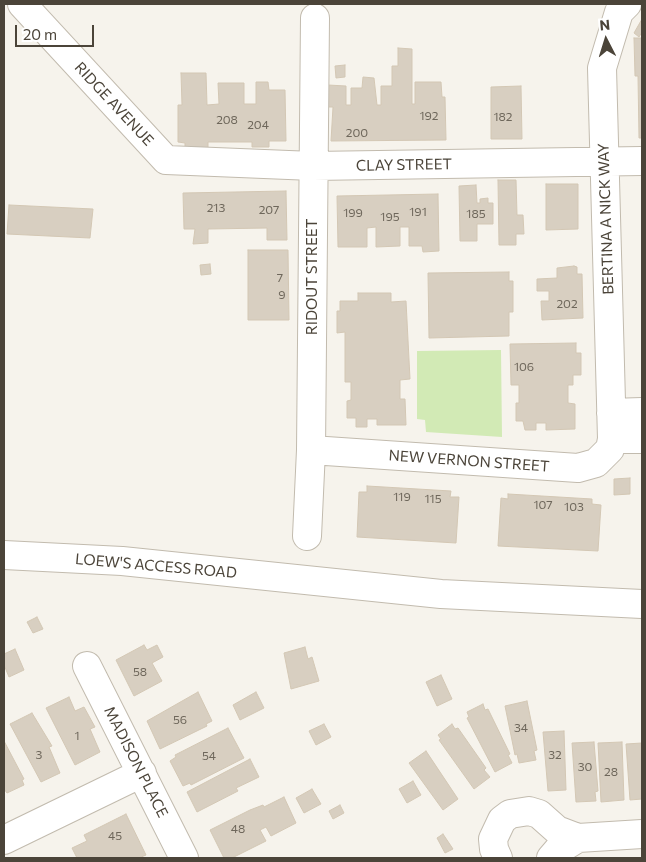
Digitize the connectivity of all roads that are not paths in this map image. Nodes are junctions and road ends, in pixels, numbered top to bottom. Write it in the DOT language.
graph roads {
  1 [pos="22,4"];
  2 [pos="627,4"];
  3 [pos="315,18"];
  4 [pos="166,160"];
  5 [pos="642,161"];
  6 [pos="604,162"];
  7 [pos="313,166"];
  8 [pos="642,412"];
  9 [pos="611,413"];
  10 [pos="612,439"];
  11 [pos="642,439"];
  12 [pos="311,450"];
  13 [pos="307,536"];
  14 [pos="4,555"];
  15 [pos="642,604"];
  16 [pos="87,666"];
  17 [pos="142,773"];
  18 [pos="642,834"];
  19 [pos="578,838"];
  20 [pos="4,840"];
  21 [pos="184,858"];
  22 [pos="498,858"];
  23 [pos="550,858"];
  1 -- 4 [label="street, RIDGE AVENUE"];
  2 -- 6 [label="street, BERTINA A NICK WAY"];
  3 -- 7 [label="street, RIDOUT STREET"];
  4 -- 7 [label="street, CLAY STREET"];
  5 -- 6 [label="street, CLAY STREET"];
  6 -- 7 [label="street, CLAY STREET"];
  6 -- 9 [label="street, BERTINA A NICK WAY"];
  7 -- 12 [label="street, RIDOUT STREET"];
  8 -- 9 [label="street"];
  9 -- 10 [label="street, BERTINA A NICK WAY"];
  10 -- 11 [label="street"];
  10 -- 12 [label="street, NEW VERNON STREET"];
  12 -- 13 [label="street, RIDOUT STREET"];
  14 -- 15 [label="street, LOEW'S ACCESS ROAD"];
  16 -- 17 [label="street, MADISON PLACE"];
  17 -- 20 [label="street"];
  17 -- 21 [label="street, MADISON PLACE"];
  18 -- 19 [label="street"];
  19 -- 22 [label="street"];
  19 -- 23 [label="street"];
}
